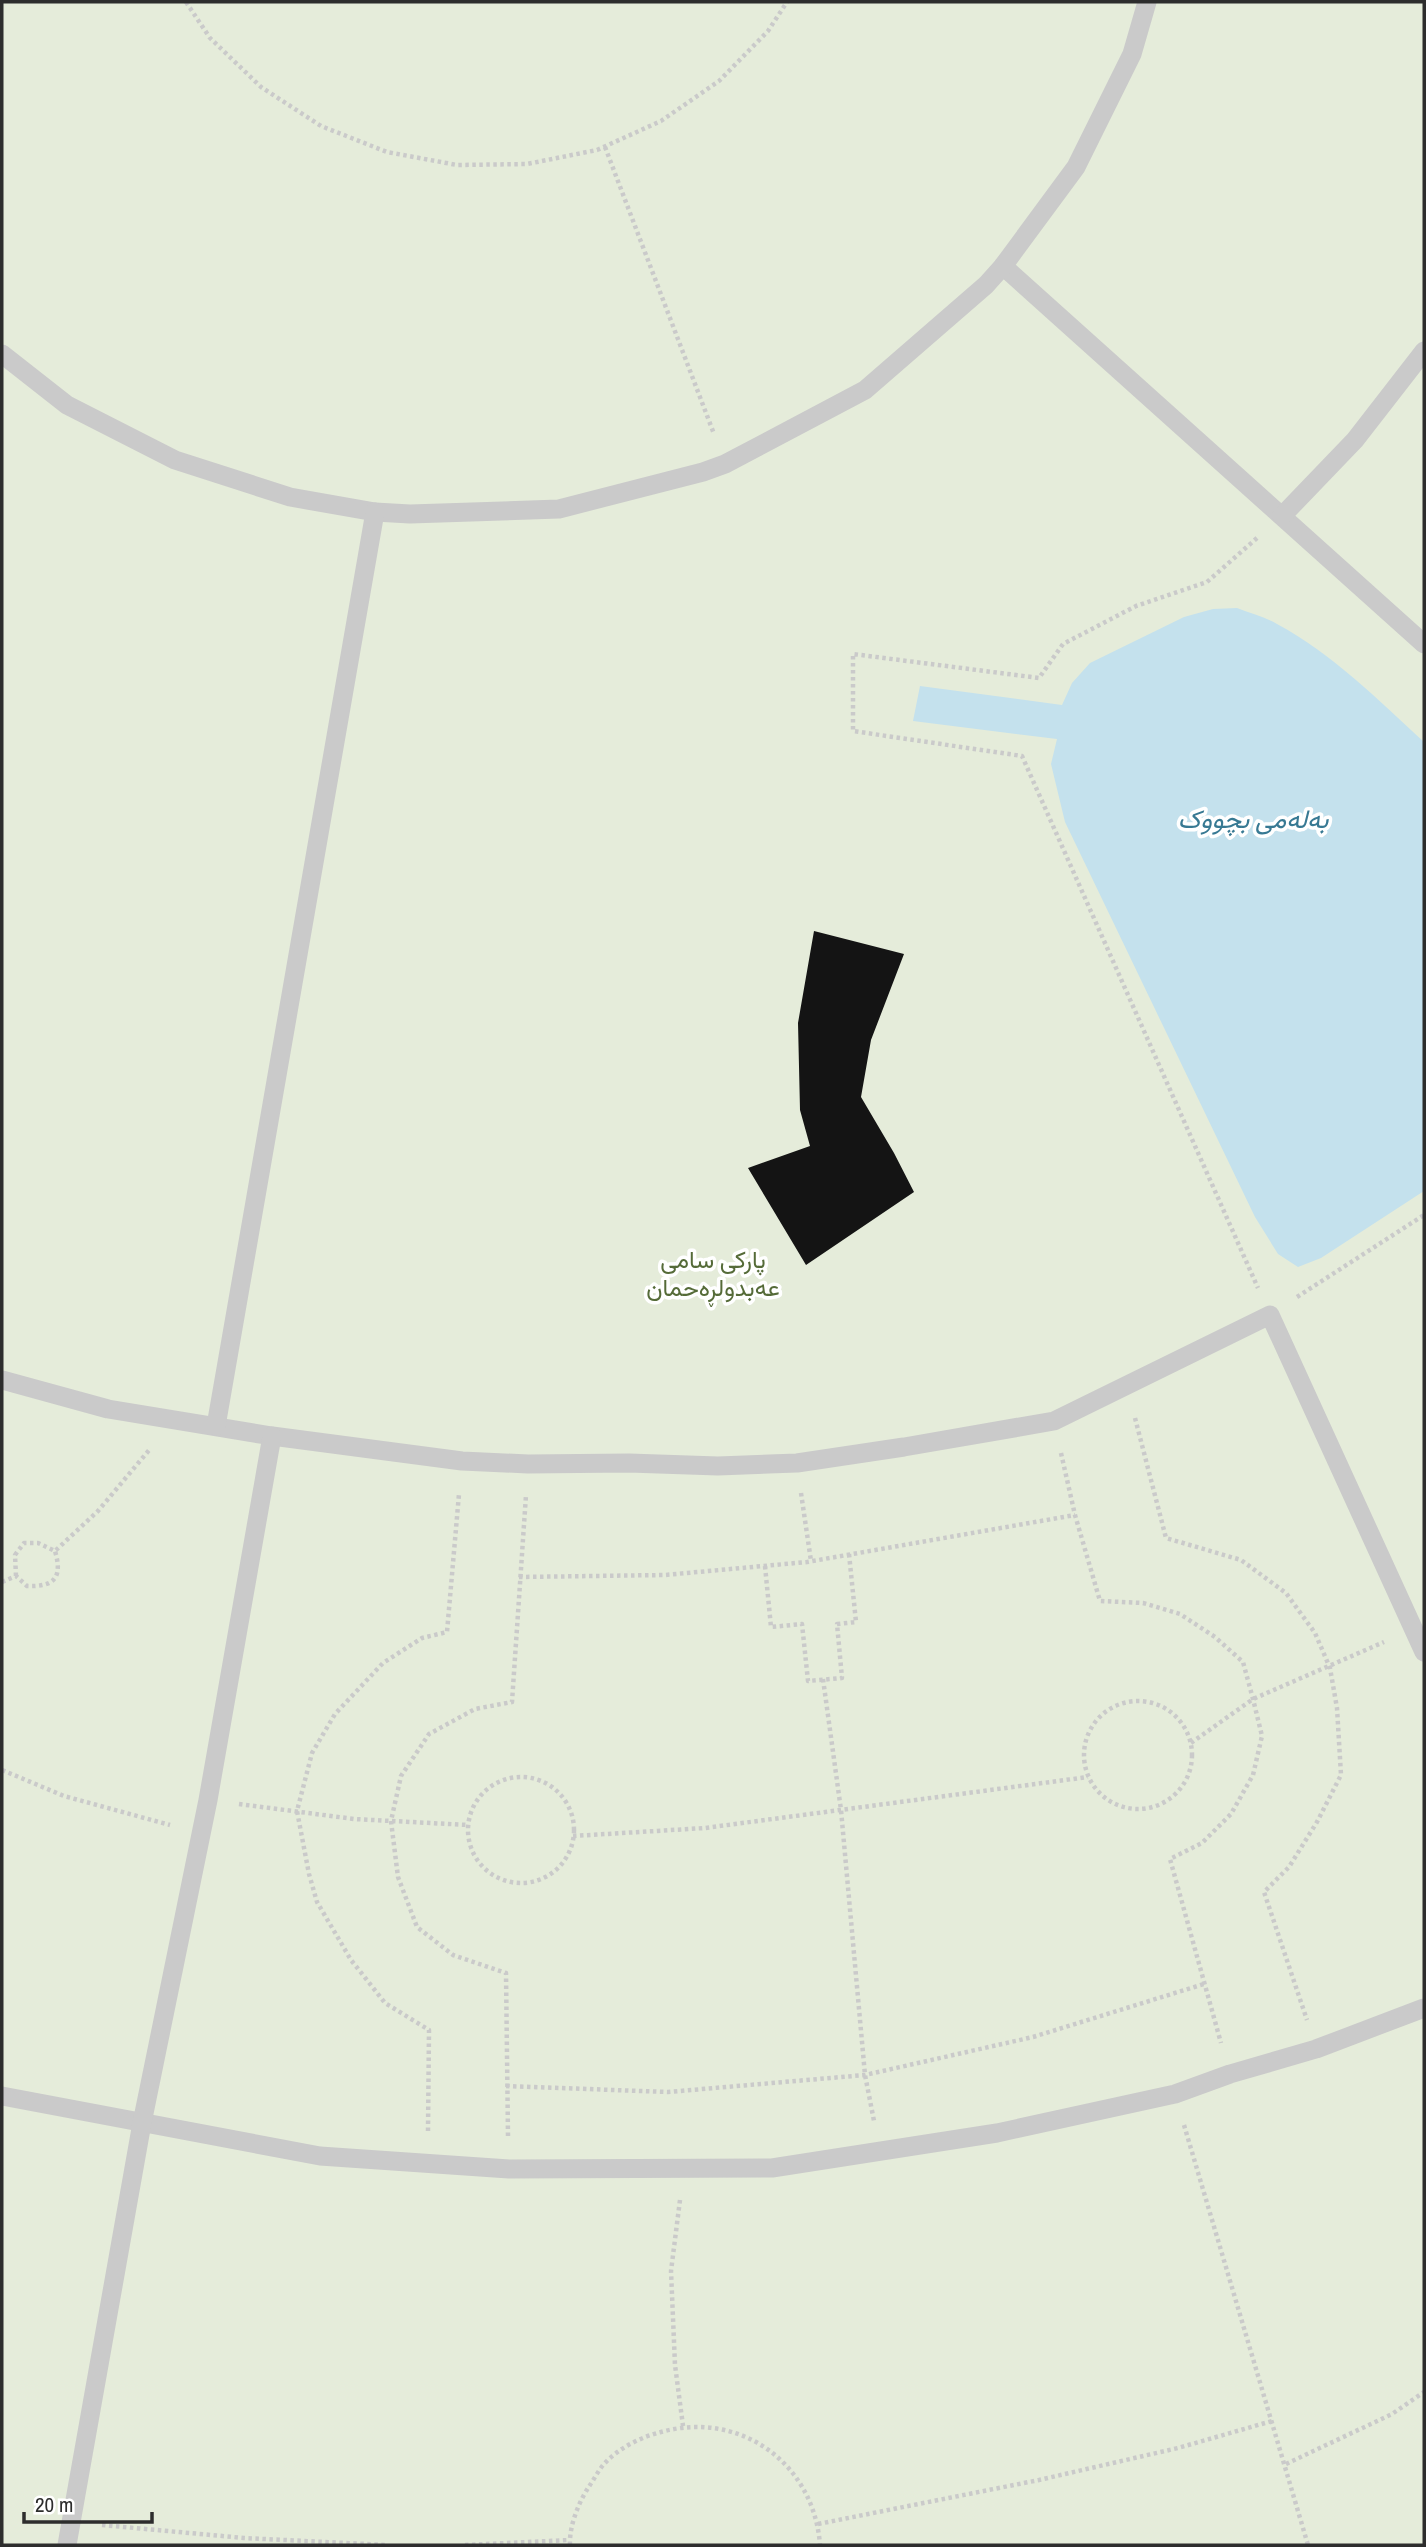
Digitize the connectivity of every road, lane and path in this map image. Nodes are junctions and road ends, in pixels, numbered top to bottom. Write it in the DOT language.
graph roads {
  1 [pos="186,2"];
  2 [pos="787,2"];
  3 [pos="1147,2"];
  4 [pos="605,147"];
  5 [pos="1003,267"];
  6 [pos="1424,351"];
  7 [pos="2,354"];
  8 [pos="725,464"];
  9 [pos="375,512"];
  10 [pos="1282,516"];
  11 [pos="1424,644"];
  12 [pos="1424,1215"];
  13 [pos="1270,1315"];
  14 [pos="2,1380"];
  15 [pos="1127,1386"];
  16 [pos="169,1418"];
  17 [pos="1054,1421"];
  18 [pos="216,1426"];
  19 [pos="272,1436"];
  20 [pos="462,1461"];
  21 [pos="797,1463"];
  22 [pos="528,1464"];
  23 [pos="1075,1515"];
  24 [pos="55,1551"];
  25 [pos="849,1554"];
  26 [pos="811,1561"];
  27 [pos="765,1566"];
  28 [pos="16,1576"];
  29 [pos="519,1577"];
  30 [pos="2,1583"];
  31 [pos="1414,1629"];
  32 [pos="1424,1652"];
  33 [pos="1329,1668"];
  34 [pos="824,1679"];
  35 [pos="1254,1699"];
  36 [pos="1191,1744"];
  37 [pos="2,1770"];
  38 [pos="1088,1777"];
  39 [pos="208,1800"];
  40 [pos="841,1810"];
  41 [pos="297,1811"];
  42 [pos="391,1821"];
  43 [pos="468,1825"];
  44 [pos="201,1834"];
  45 [pos="573,1836"];
  46 [pos="1204,1984"];
  47 [pos="1424,2008"];
  48 [pos="1316,2049"];
  49 [pos="1230,2074"];
  50 [pos="866,2075"];
  51 [pos="506,2086"];
  52 [pos="1175,2094"];
  53 [pos="2,2096"];
  54 [pos="142,2123"];
  55 [pos="879,2153"];
  56 [pos="428,2164"];
  57 [pos="683,2168"];
  58 [pos="509,2169"];
  59 [pos="1424,2392"];
  60 [pos="1272,2421"];
  61 [pos="683,2426"];
  62 [pos="1286,2464"];
  63 [pos="71,2523"];
  64 [pos="818,2524"];
  65 [pos="570,2542"];
  66 [pos="67,2545"];
  67 [pos="387,2545"];
  68 [pos="465,2545"];
  69 [pos="820,2545"];
  70 [pos="1308,2545"];
  1 -- 4 [label="path"];
  2 -- 4 [label="path"];
  3 -- 5 [label="lane"];
  4 -- 8 [label="path"];
  5 -- 8 [label="lane"];
  5 -- 10 [label="lane"];
  6 -- 10 [label="lane"];
  7 -- 9 [label="lane"];
  8 -- 9 [label="lane"];
  9 -- 18 [label="lane"];
  10 -- 11 [label="lane"];
  10 -- 13 [label="path"];
  12 -- 13 [label="path"];
  13 -- 15 [label="lane"];
  13 -- 31 [label="lane"];
  14 -- 16 [label="lane"];
  15 -- 17 [label="lane"];
  15 -- 33 [label="path"];
  16 -- 18 [label="lane"];
  16 -- 24 [label="path"];
  17 -- 21 [label="lane"];
  17 -- 23 [label="path"];
  18 -- 19 [label="lane"];
  19 -- 20 [label="lane"];
  19 -- 39 [label="lane"];
  20 -- 22 [label="lane"];
  20 -- 41 [label="path"];
  21 -- 22 [label="lane"];
  21 -- 26 [label="path"];
  22 -- 29 [label="path"];
  23 -- 25 [label="path"];
  23 -- 35 [label="path"];
  24 -- 28 [label="path"];
  24 -- 28 [label="path"];
  25 -- 26 [label="path"];
  25 -- 34 [label="path"];
  26 -- 27 [label="path"];
  27 -- 29 [label="path"];
  27 -- 34 [label="path"];
  28 -- 30 [label="path"];
  29 -- 42 [label="path"];
  31 -- 32 [label="lane"];
  31 -- 33 [label="path"];
  33 -- 35 [label="path"];
  33 -- 48 [label="path"];
  34 -- 40 [label="path"];
  35 -- 36 [label="path"];
  35 -- 46 [label="path"];
  36 -- 38 [label="path"];
  36 -- 38 [label="path"];
  37 -- 44 [label="path"];
  38 -- 40 [label="path"];
  39 -- 41 [label="path"];
  39 -- 44 [label="lane"];
  40 -- 45 [label="path"];
  40 -- 50 [label="path"];
  41 -- 42 [label="path"];
  41 -- 56 [label="path"];
  42 -- 43 [label="path"];
  42 -- 51 [label="path"];
  43 -- 45 [label="path"];
  43 -- 45 [label="path"];
  44 -- 54 [label="lane"];
  46 -- 49 [label="path"];
  46 -- 50 [label="path"];
  47 -- 48 [label="lane"];
  48 -- 49 [label="lane"];
  49 -- 52 [label="lane"];
  50 -- 51 [label="path"];
  50 -- 55 [label="path"];
  51 -- 58 [label="path"];
  52 -- 55 [label="lane"];
  52 -- 60 [label="path"];
  53 -- 54 [label="lane"];
  54 -- 56 [label="lane"];
  54 -- 63 [label="lane"];
  55 -- 57 [label="lane"];
  56 -- 58 [label="lane"];
  57 -- 58 [label="lane"];
  57 -- 61 [label="path"];
  59 -- 62 [label="path"];
  60 -- 62 [label="path"];
  60 -- 64 [label="path"];
  61 -- 64 [label="path"];
  61 -- 65 [label="path"];
  62 -- 70 [label="path"];
  63 -- 66 [label="lane"];
  63 -- 67 [label="path"];
  64 -- 69 [label="path"];
  65 -- 68 [label="path"];
}
